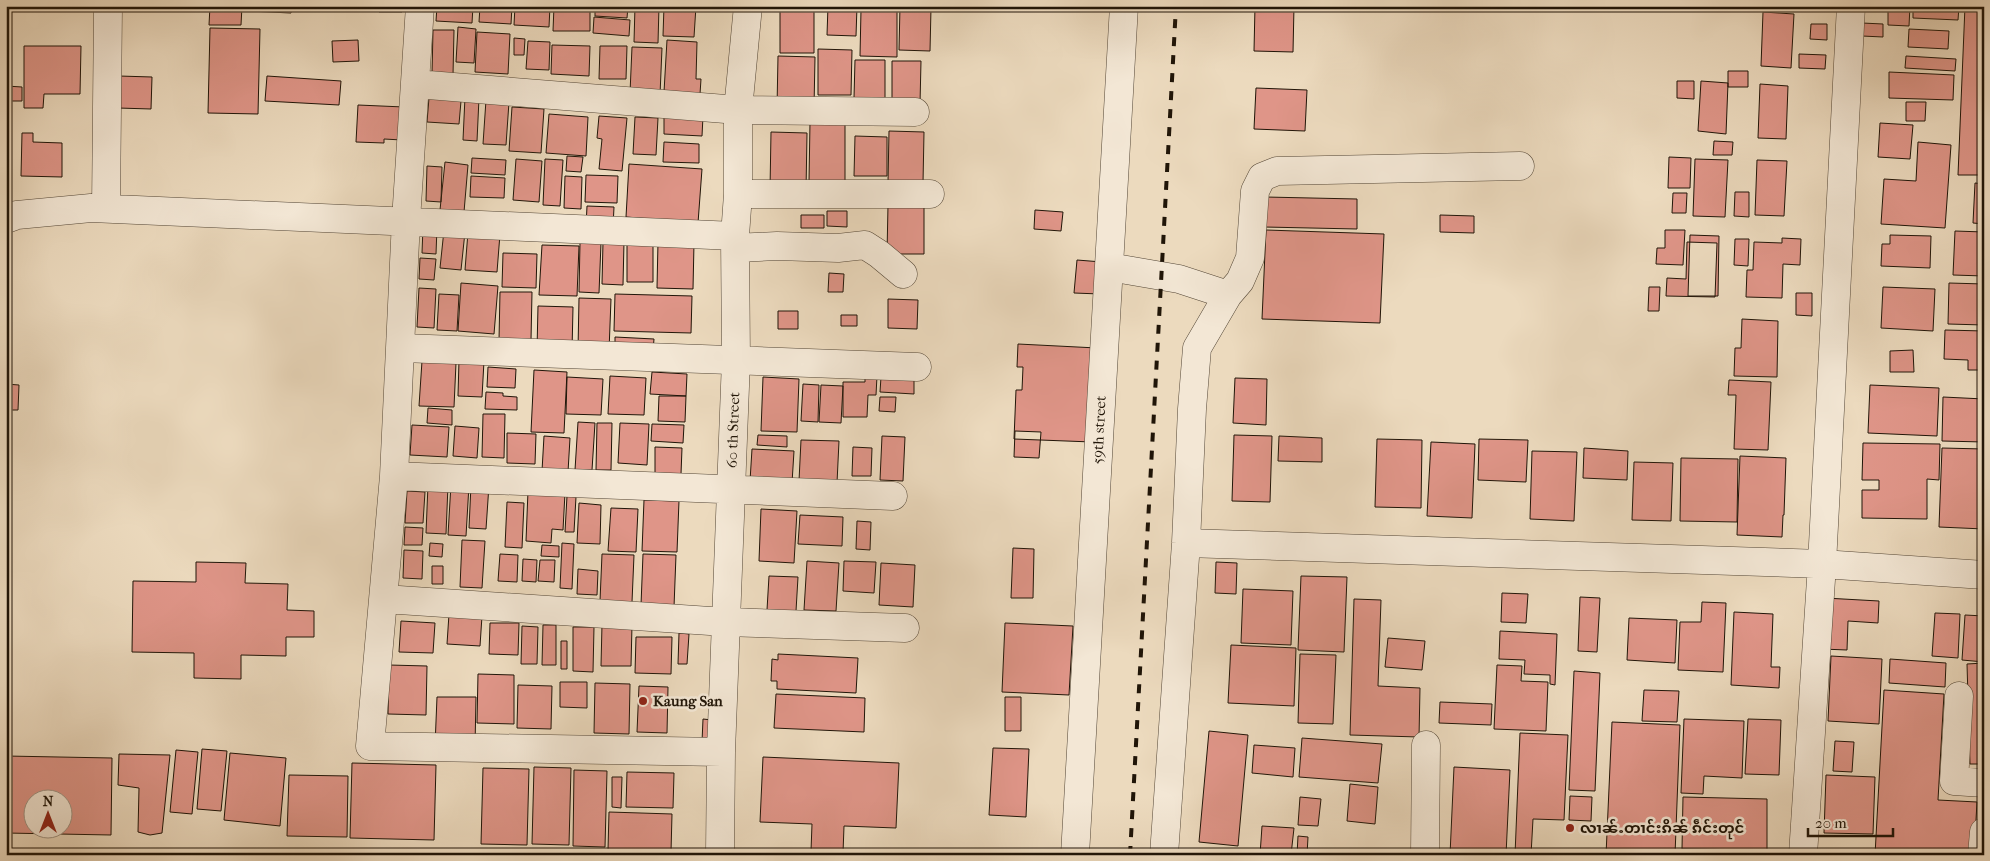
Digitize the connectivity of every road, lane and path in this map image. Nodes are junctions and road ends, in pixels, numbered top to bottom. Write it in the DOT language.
graph roads {
  1 [pos="108,6"];
  2 [pos="420,6"];
  3 [pos="748,6"];
  4 [pos="1124,6"];
  5 [pos="1851,6"];
  6 [pos="416,84"];
  7 [pos="738,110"];
  8 [pos="915,112"];
  9 [pos="1520,166"];
  10 [pos="738,194"];
  11 [pos="930,194"];
  12 [pos="106,208"];
  13 [pos="6,218"];
  14 [pos="406,220"];
  15 [pos="736,242"];
  16 [pos="1108,267"];
  17 [pos="903,274"];
  18 [pos="1228,295"];
  19 [pos="402,348"];
  20 [pos="736,360"];
  21 [pos="917,367"];
  22 [pos="394,476"];
  23 [pos="730,489"];
  24 [pos="893,496"];
  25 [pos="1186,543"];
  26 [pos="1822,564"];
  27 [pos="1984,575"];
  28 [pos="384,600"];
  29 [pos="725,622"];
  30 [pos="905,628"];
  31 [pos="1959,696"];
  32 [pos="1426,745"];
  33 [pos="721,752"];
  34 [pos="1984,783"];
  35 [pos="1984,832"];
  36 [pos="720,855"];
  37 [pos="1075,855"];
  38 [pos="1164,855"];
  39 [pos="1425,855"];
  40 [pos="1804,855"];
  41 [pos="1982,855"];
  1 -- 12 [label="street"];
  2 -- 6 [label="street"];
  3 -- 7 [label="street, 60 th Street"];
  4 -- 16 [label="street, 59th street"];
  5 -- 26 [label="street"];
  6 -- 7 [label="street"];
  6 -- 14 [label="street"];
  7 -- 8 [label="street"];
  7 -- 10 [label="street, 60 th Street"];
  9 -- 18 [label="street"];
  10 -- 11 [label="street"];
  10 -- 15 [label="street, 60 th Street"];
  12 -- 13 [label="street"];
  12 -- 14 [label="street"];
  14 -- 15 [label="street"];
  14 -- 19 [label="street"];
  15 -- 17 [label="street"];
  15 -- 20 [label="street, 60 th Street"];
  16 -- 18 [label="street"];
  16 -- 37 [label="street, 59th street"];
  18 -- 25 [label="street"];
  19 -- 20 [label="street"];
  19 -- 22 [label="street"];
  20 -- 21 [label="street"];
  20 -- 23 [label="street, 60 th Street"];
  22 -- 23 [label="street"];
  22 -- 28 [label="street"];
  23 -- 24 [label="street"];
  23 -- 29 [label="street, 60 th Street"];
  25 -- 26 [label="street"];
  25 -- 38 [label="street"];
  26 -- 27 [label="street"];
  26 -- 40 [label="street"];
  28 -- 29 [label="street"];
  28 -- 33 [label="street"];
  29 -- 30 [label="street"];
  29 -- 33 [label="street, 60 th Street"];
  31 -- 34 [label="street"];
  32 -- 39 [label="street"];
  33 -- 36 [label="street, 60 th Street"];
  35 -- 41 [label="street"];
}
